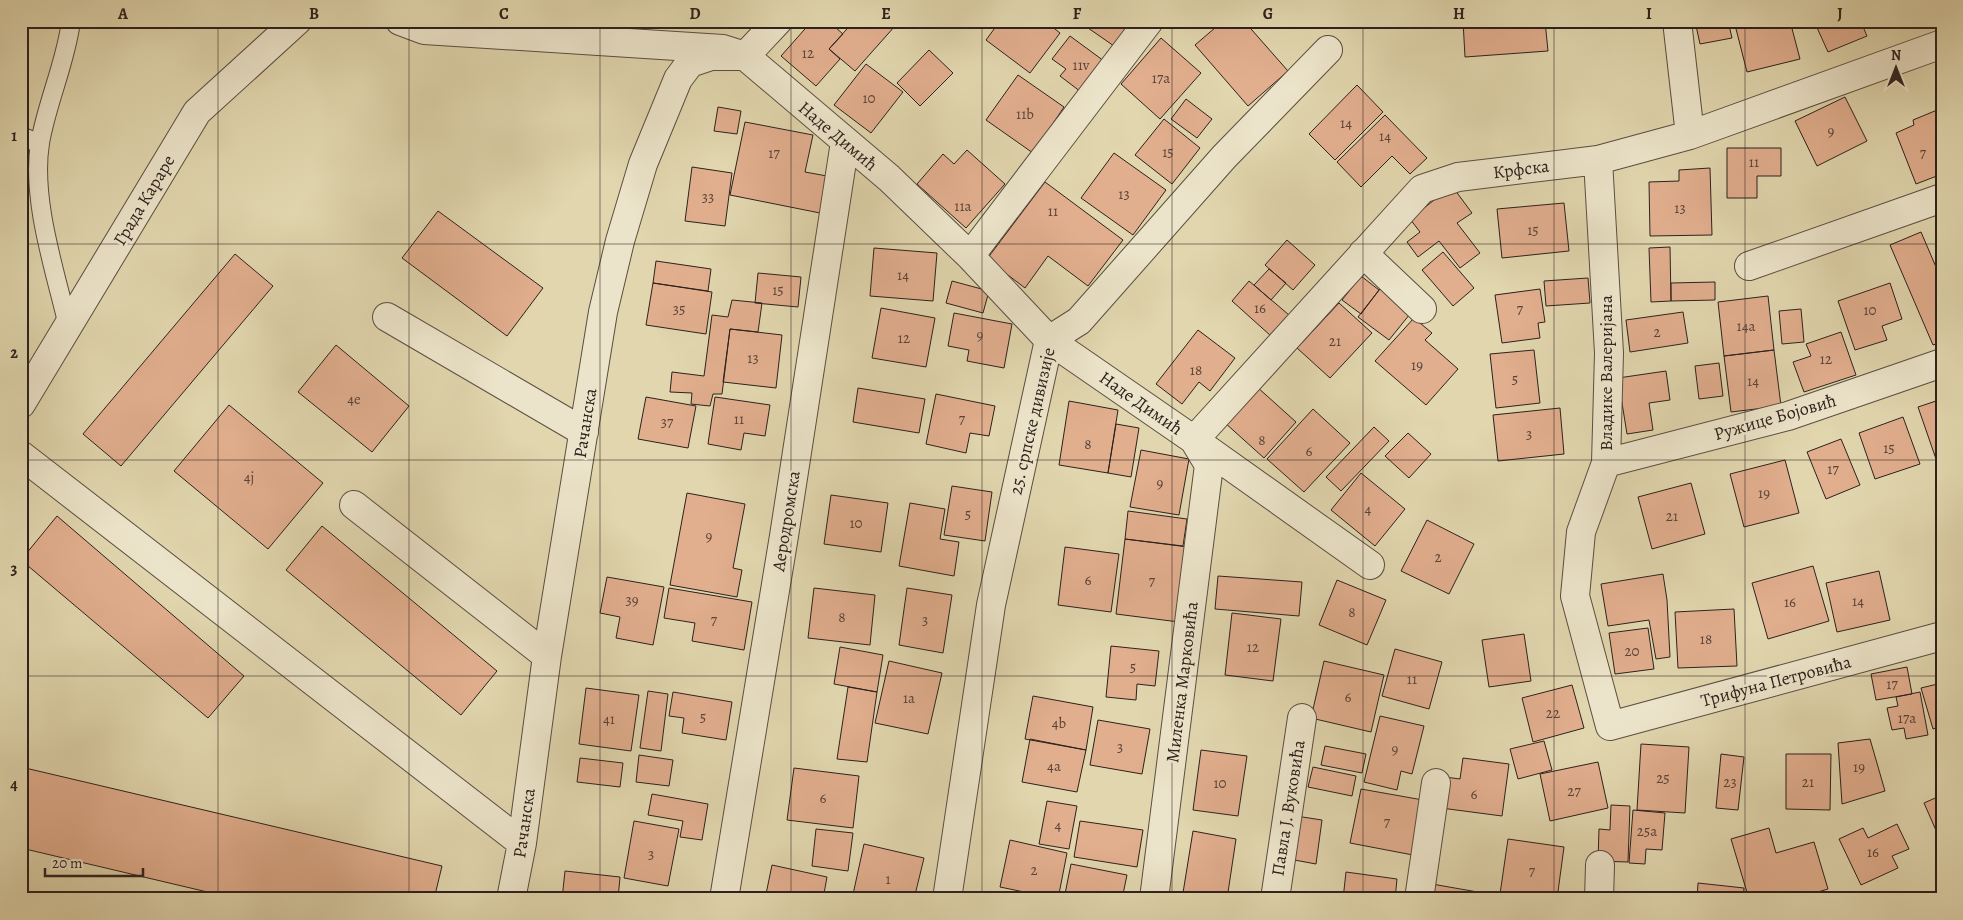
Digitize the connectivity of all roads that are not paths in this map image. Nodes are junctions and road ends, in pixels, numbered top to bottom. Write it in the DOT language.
graph roads {
  1 [pos="72,21"];
  2 [pos="297,21"];
  3 [pos="400,21"];
  4 [pos="778,21"];
  5 [pos="1149,21"];
  6 [pos="1677,21"];
  7 [pos="1942,44"];
  8 [pos="1328,50"];
  9 [pos="745,56"];
  10 [pos="1690,135"];
  11 [pos="21,136"];
  12 [pos="845,142"];
  13 [pos="40,144"];
  14 [pos="1598,160"];
  15 [pos="1942,198"];
  16 [pos="1363,253"];
  17 [pos="970,256"];
  18 [pos="1749,266"];
  19 [pos="1422,310"];
  20 [pos="387,317"];
  21 [pos="68,326"];
  22 [pos="1049,340"];
  23 [pos="1942,363"];
  24 [pos="21,404"];
  25 [pos="584,432"];
  26 [pos="1194,440"];
  27 [pos="21,455"];
  28 [pos="1606,463"];
  29 [pos="1209,465"];
  30 [pos="354,505"];
  31 [pos="1370,565"];
  32 [pos="1942,636"];
  33 [pos="547,656"];
  34 [pos="1302,718"];
  35 [pos="1610,726"];
  36 [pos="1436,783"];
  37 [pos="522,843"];
  38 [pos="1600,865"];
  39 [pos="511,899"];
  40 [pos="724,899"];
  41 [pos="947,899"];
  42 [pos="1154,899"];
  43 [pos="1274,899"];
  44 [pos="1419,899"];
  45 [pos="1599,899"];
  1 -- 13 [label="lane"];
  2 -- 21 [label="street, Града Караре"];
  3 -- 9 [label="street, Наде Димић"];
  4 -- 9 [label="street"];
  5 -- 17 [label="street"];
  6 -- 10 [label="street"];
  7 -- 10 [label="street, Крфска"];
  8 -- 22 [label="street, 25. српске дивизије"];
  9 -- 12 [label="street, Наде Димић"];
  9 -- 25 [label="street, Рачанска"];
  10 -- 14 [label="street, Крфска"];
  11 -- 13 [label="lane"];
  12 -- 17 [label="street, Наде Димић"];
  12 -- 40 [label="street, Аеродромска"];
  13 -- 21 [label="lane"];
  14 -- 16 [label="street, Крфска"];
  14 -- 28 [label="street, Владике Валеријана"];
  15 -- 18 [label="street"];
  16 -- 19 [label="street"];
  16 -- 26 [label="street, Крфска"];
  17 -- 22 [label="street, Наде Димић"];
  20 -- 25 [label="street"];
  21 -- 24 [label="street, Града Караре"];
  22 -- 26 [label="street, Наде Димић"];
  22 -- 41 [label="street, 25. српске дивизије"];
  23 -- 28 [label="street, Ружице Бојовић"];
  25 -- 33 [label="street, Рачанска"];
  26 -- 29 [label="street, Наде Димић"];
  26 -- 31 [label="street, Наде Димић"];
  27 -- 37 [label="street"];
  28 -- 35 [label="street, Владике Валеријана"];
  29 -- 42 [label="street, Миленка Марковића"];
  30 -- 33 [label="street"];
  32 -- 35 [label="street, Трифуна Петровића"];
  33 -- 37 [label="street, Рачанска"];
  34 -- 43 [label="street, Павла Ј. Вуковића"];
  36 -- 44 [label="street"];
  37 -- 39 [label="street, Рачанска"];
  38 -- 45 [label="street"];
}
